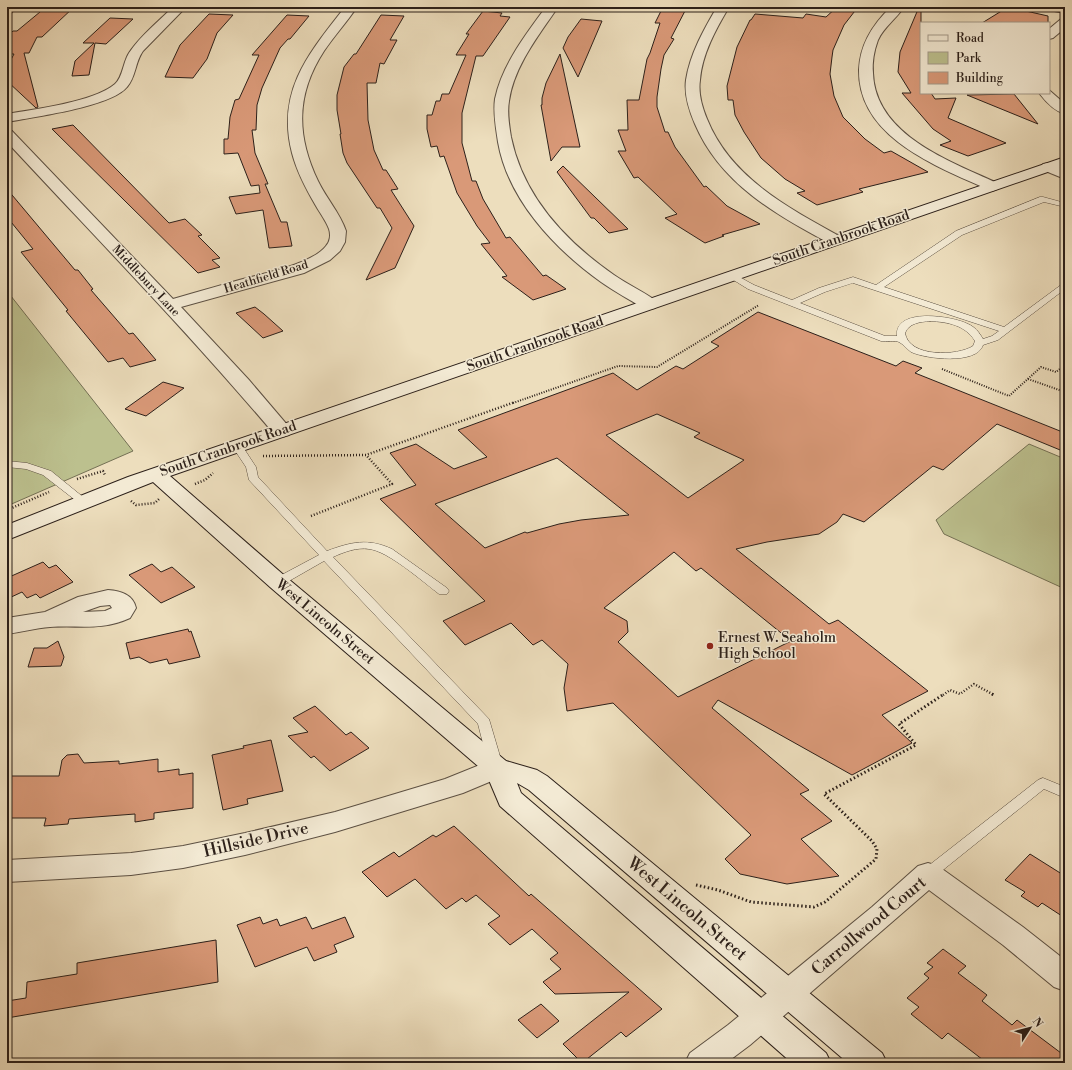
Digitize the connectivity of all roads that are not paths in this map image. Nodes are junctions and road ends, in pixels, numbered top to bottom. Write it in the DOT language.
graph roads {
  1 [pos="12,7"];
  2 [pos="180,7"];
  3 [pos="351,7"];
  4 [pos="552,7"];
  5 [pos="723,7"];
  6 [pos="898,7"];
  7 [pos="1054,7"];
  8 [pos="1065,9"];
  9 [pos="7,10"];
  10 [pos="1065,22"];
  11 [pos="1050,34"];
  12 [pos="1047,94"];
  13 [pos="1065,110"];
  14 [pos="7,118"];
  15 [pos="7,134"];
  16 [pos="1065,161"];
  17 [pos="1048,167"];
  18 [pos="1065,174"];
  19 [pos="992,186"];
  20 [pos="1065,205"];
  21 [pos="835,240"];
  22 [pos="730,276"];
  23 [pos="1065,284"];
  24 [pos="877,288"];
  25 [pos="792,303"];
  26 [pos="649,304"];
  27 [pos="169,305"];
  28 [pos="1005,330"];
  29 [pos="902,339"];
  30 [pos="979,343"];
  31 [pos="282,431"];
  32 [pos="237,446"];
  33 [pos="7,464"];
  34 [pos="156,474"];
  35 [pos="83,501"];
  36 [pos="7,534"];
  37 [pos="327,556"];
  38 [pos="278,582"];
  39 [pos="443,592"];
  40 [pos="50,619"];
  41 [pos="7,626"];
  42 [pos="497,768"];
  43 [pos="1065,792"];
  44 [pos="7,871"];
  45 [pos="928,874"];
  46 [pos="1065,978"];
  47 [pos="787,994"];
  48 [pos="761,1016"];
  49 [pos="701,1063"];
  50 [pos="815,1063"];
  51 [pos="870,1063"];
  1 -- 9 [label="street"];
  2 -- 14 [label="street"];
  3 -- 27 [label="street, Heathfield Road"];
  4 -- 26 [label="street"];
  5 -- 21 [label="street"];
  6 -- 19 [label="street"];
  7 -- 8 [label="street"];
  10 -- 11 [label="street"];
  12 -- 13 [label="street"];
  15 -- 27 [label="street, Middlebury Lane"];
  16 -- 17 [label="street, South Cranbrook Road"];
  17 -- 18 [label="street"];
  17 -- 19 [label="street, South Cranbrook Road"];
  19 -- 21 [label="street, South Cranbrook Road"];
  20 -- 24 [label="lane"];
  21 -- 22 [label="street, South Cranbrook Road"];
  22 -- 25 [label="lane"];
  22 -- 26 [label="street, South Cranbrook Road"];
  23 -- 28 [label="lane"];
  24 -- 25 [label="lane"];
  24 -- 28 [label="lane"];
  25 -- 29 [label="lane"];
  26 -- 31 [label="street, South Cranbrook Road"];
  27 -- 31 [label="street, Middlebury Lane"];
  28 -- 30 [label="lane"];
  29 -- 30 [label="lane"];
  29 -- 30 [label="lane"];
  31 -- 32 [label="street, South Cranbrook Road"];
  32 -- 34 [label="street, South Cranbrook Road"];
  32 -- 37 [label="lane"];
  33 -- 35 [label="lane"];
  34 -- 35 [label="street, South Cranbrook Road"];
  34 -- 38 [label="street, West Lincoln Street"];
  35 -- 36 [label="street, South Cranbrook Road"];
  37 -- 38 [label="lane"];
  37 -- 39 [label="lane"];
  37 -- 42 [label="lane"];
  38 -- 42 [label="street, West Lincoln Street"];
  40 -- 41 [label="street"];
  42 -- 44 [label="street, Hillside Drive"];
  42 -- 47 [label="street, West Lincoln Street"];
  42 -- 48 [label="street, West Lincoln Street"];
  43 -- 45 [label="lane"];
  45 -- 46 [label="street, Carrollwood Court"];
  45 -- 47 [label="street, Carrollwood Court"];
  47 -- 48 [label="street, Carrollwood Court"];
  47 -- 51 [label="street, West Lincoln Street"];
  48 -- 49 [label="street, Carrollwood Court"];
  48 -- 50 [label="street, West Lincoln Street"];
}
